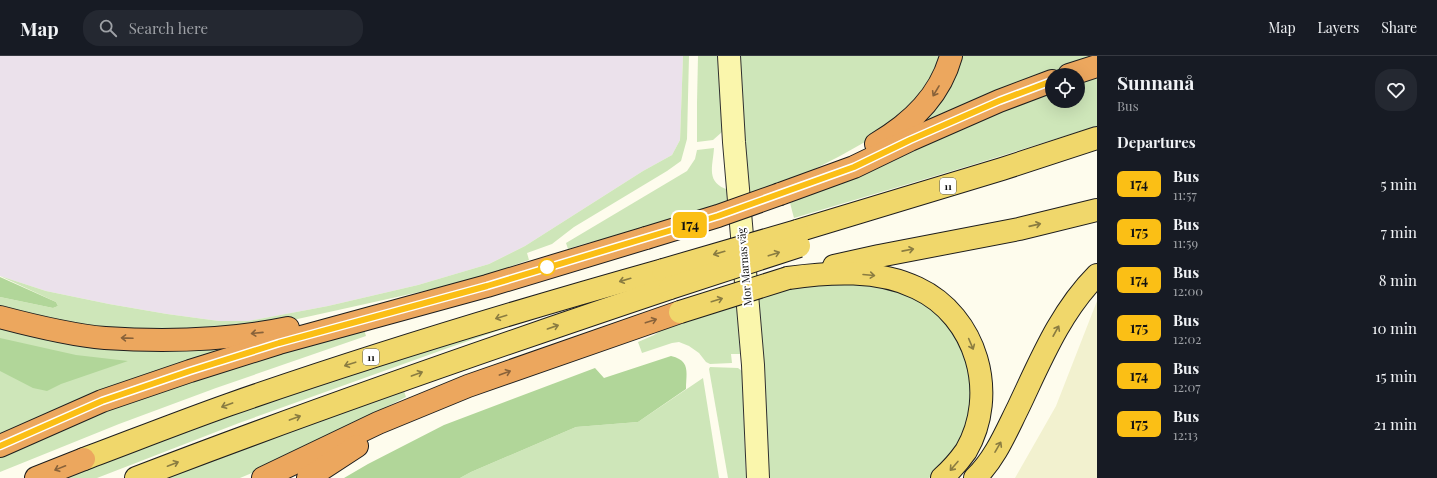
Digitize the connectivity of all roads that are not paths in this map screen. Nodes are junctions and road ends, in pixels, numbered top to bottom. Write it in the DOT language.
graph roads {
  1 [pos="728,56"];
  2 [pos="951,56"];
  3 [pos="1097,66"];
  4 [pos="1085,70"];
  5 [pos="1045,84"];
  6 [pos="1097,138"];
  7 [pos="1097,150"];
  8 [pos="790,190"];
  9 [pos="1097,210"];
  10 [pos="798,238"];
  11 [pos="1097,275"];
  12 [pos="788,278"];
  13 [pos="666,279"];
  14 [pos="487,286"];
  15 [pos="680,312"];
  16 [pos="0,317"];
  17 [pos="468,386"];
  18 [pos="0,446"];
  19 [pos="84,459"];
  20 [pos="36,478"];
  21 [pos="136,478"];
  22 [pos="263,478"];
  23 [pos="308,478"];
  24 [pos="758,478"];
  25 [pos="942,478"];
  26 [pos="975,478"];
  1 -- 24 [label="street, Mor Marnas väg"];
  2 -- 8 [label="highway, one-way"];
  3 -- 4 [label="highway"];
  5 -- 8 [label="highway"];
  6 -- 10 [label="main road, 11"];
  7 -- 10 [label="main road, 11"];
  8 -- 14 [label="highway, bridge"];
  12 -- 9 [label="main road, one-way"];
  10 -- 13 [label="main road, 11, bridge"];
  26 -- 11 [label="main road, one-way"];
  15 -- 12 [label="main road, one-way, bridge"];
  12 -- 25 [label="main road, one-way"];
  13 -- 19 [label="main road, 11, one-way"];
  21 -- 13 [label="main road, 11, one-way"];
  14 -- 16 [label="highway, one-way"];
  14 -- 18 [label="highway"];
  17 -- 15 [label="highway, one-way"];
  17 -- 22 [label="highway"];
  17 -- 23 [label="highway"];
  19 -- 20 [label="highway, 11, one-way"];
}
